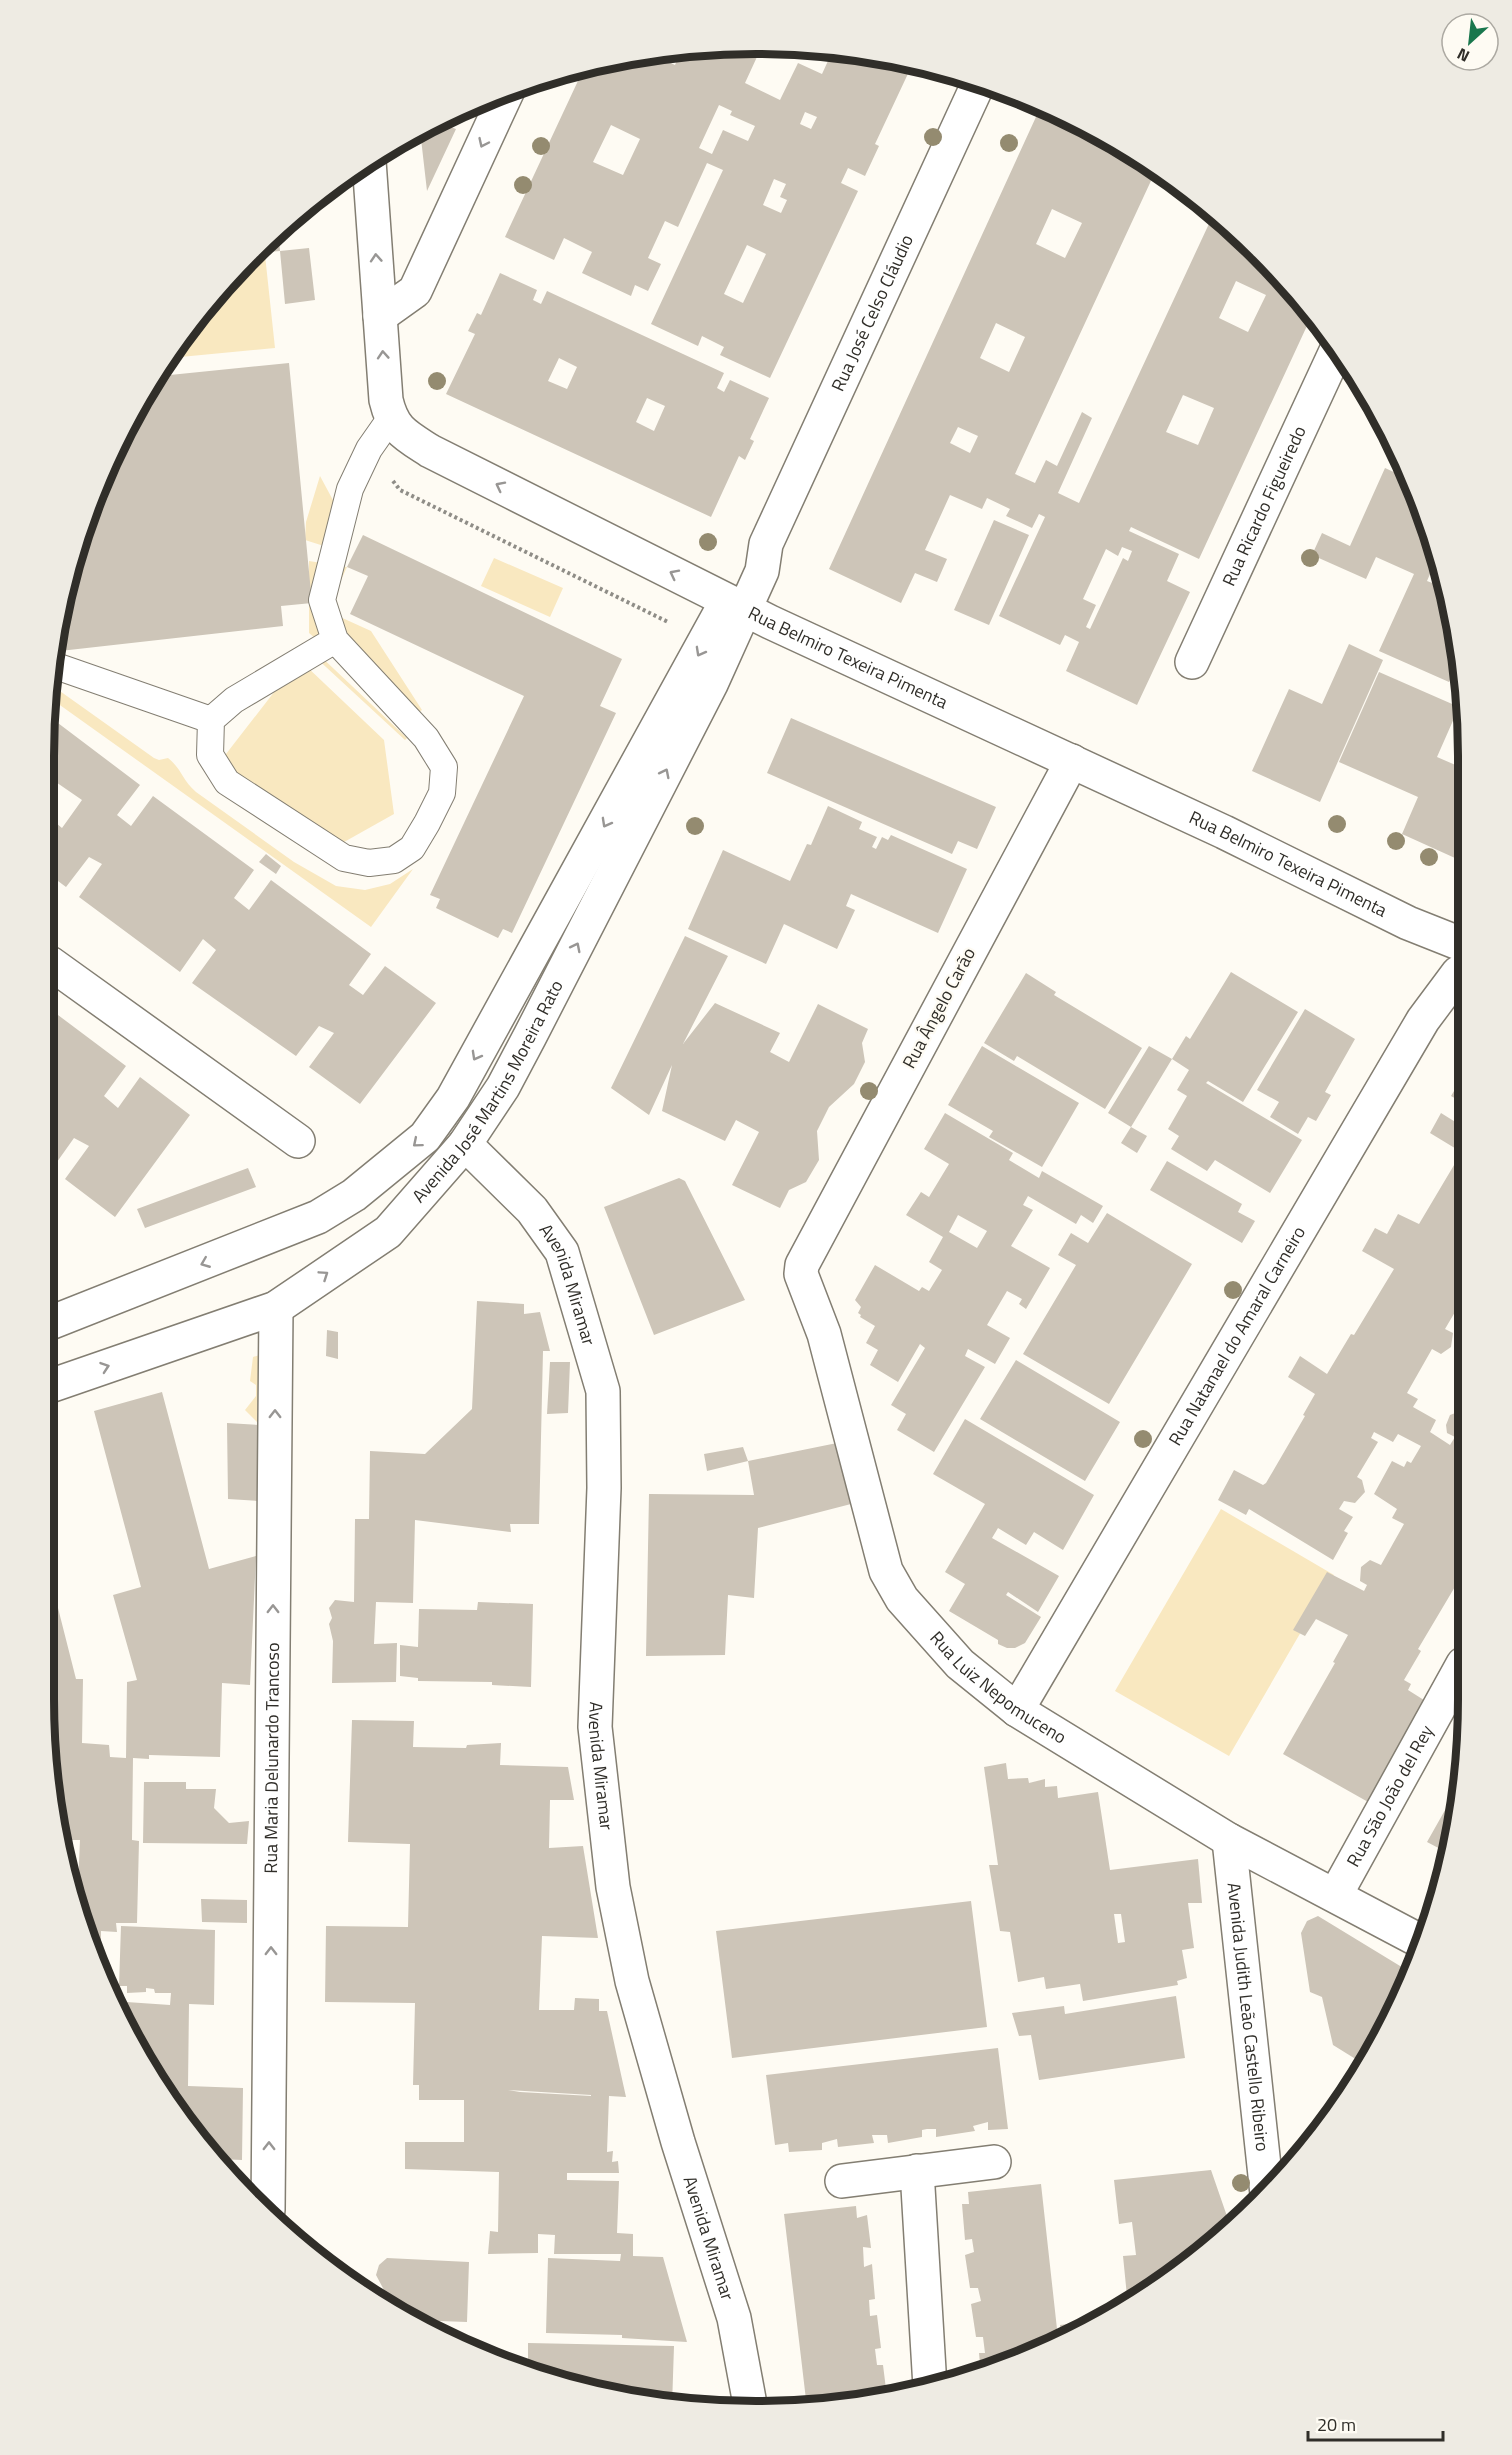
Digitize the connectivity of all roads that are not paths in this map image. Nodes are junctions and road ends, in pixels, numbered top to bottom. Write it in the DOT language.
graph roads {
  1 [pos="976,89"];
  2 [pos="503,101"];
  3 [pos="370,170"];
  4 [pos="380,316"];
  5 [pos="1333,357"];
  6 [pos="390,419"];
  7 [pos="736,605"];
  8 [pos="335,640"];
  9 [pos="1192,662"];
  10 [pos="60,667"];
  11 [pos="211,720"];
  12 [pos="1072,761"];
  13 [pos="1458,961"];
  14 [pos="54,966"];
  15 [pos="1458,974"];
  16 [pos="298,1141"];
  17 [pos="465,1144"];
  18 [pos="807,1255"];
  19 [pos="276,1308"];
  20 [pos="54,1321"];
  21 [pos="54,1385"];
  22 [pos="1458,1682"];
  23 [pos="1017,1710"];
  24 [pos="1230,1840"];
  25 [pos="1336,1894"];
  26 [pos="1416,1939"];
  27 [pos="994,2162"];
  28 [pos="917,2171"];
  29 [pos="842,2181"];
  30 [pos="1266,2181"];
  31 [pos="267,2202"];
  32 [pos="930,2379"];
  33 [pos="749,2401"];
  1 -- 7 [label="street, Rua José Celso Cláudio"];
  2 -- 4 [label="street, one-way"];
  4 -- 3 [label="street, one-way"];
  6 -- 4 [label="street, one-way"];
  5 -- 9 [label="street, Rua Ricardo Figueiredo"];
  7 -- 6 [label="street, Rua Belmiro Texeira Pimenta, one-way"];
  6 -- 8 [label="lane"];
  7 -- 12 [label="street, Rua Belmiro Texeira Pimenta"];
  17 -- 7 [label="street, Avenida José Martins Moreira Rato, one-way"];
  7 -- 20 [label="street, Avenida José Martins Moreira Rato, one-way"];
  8 -- 11 [label="lane"];
  8 -- 11 [label="lane"];
  10 -- 11 [label="lane"];
  12 -- 13 [label="street, Rua Belmiro Texeira Pimenta"];
  12 -- 18 [label="street, Rua Ângelo Carão"];
  14 -- 16 [label="street"];
  15 -- 23 [label="street, Rua Natanael do Amaral Carneiro"];
  19 -- 17 [label="street, Avenida José Martins Moreira Rato, one-way"];
  17 -- 33 [label="street, Avenida Miramar"];
  18 -- 23 [label="street, Rua Luiz Nepomuceno"];
  21 -- 19 [label="street, Avenida José Martins Moreira Rato, one-way"];
  31 -- 19 [label="street, Rua Maria Delunardo Trancoso, one-way"];
  22 -- 25 [label="street, Rua São João del Rey"];
  23 -- 24 [label="street, Rua Luiz Nepomuceno"];
  24 -- 25 [label="street, Rua Luiz Nepomuceno"];
  24 -- 30 [label="street, Avenida Judith Leão Castello Ribeiro"];
  25 -- 26 [label="street, Rua Luiz Nepomuceno"];
  27 -- 28 [label="street"];
  28 -- 29 [label="street"];
  28 -- 32 [label="street"];
}
